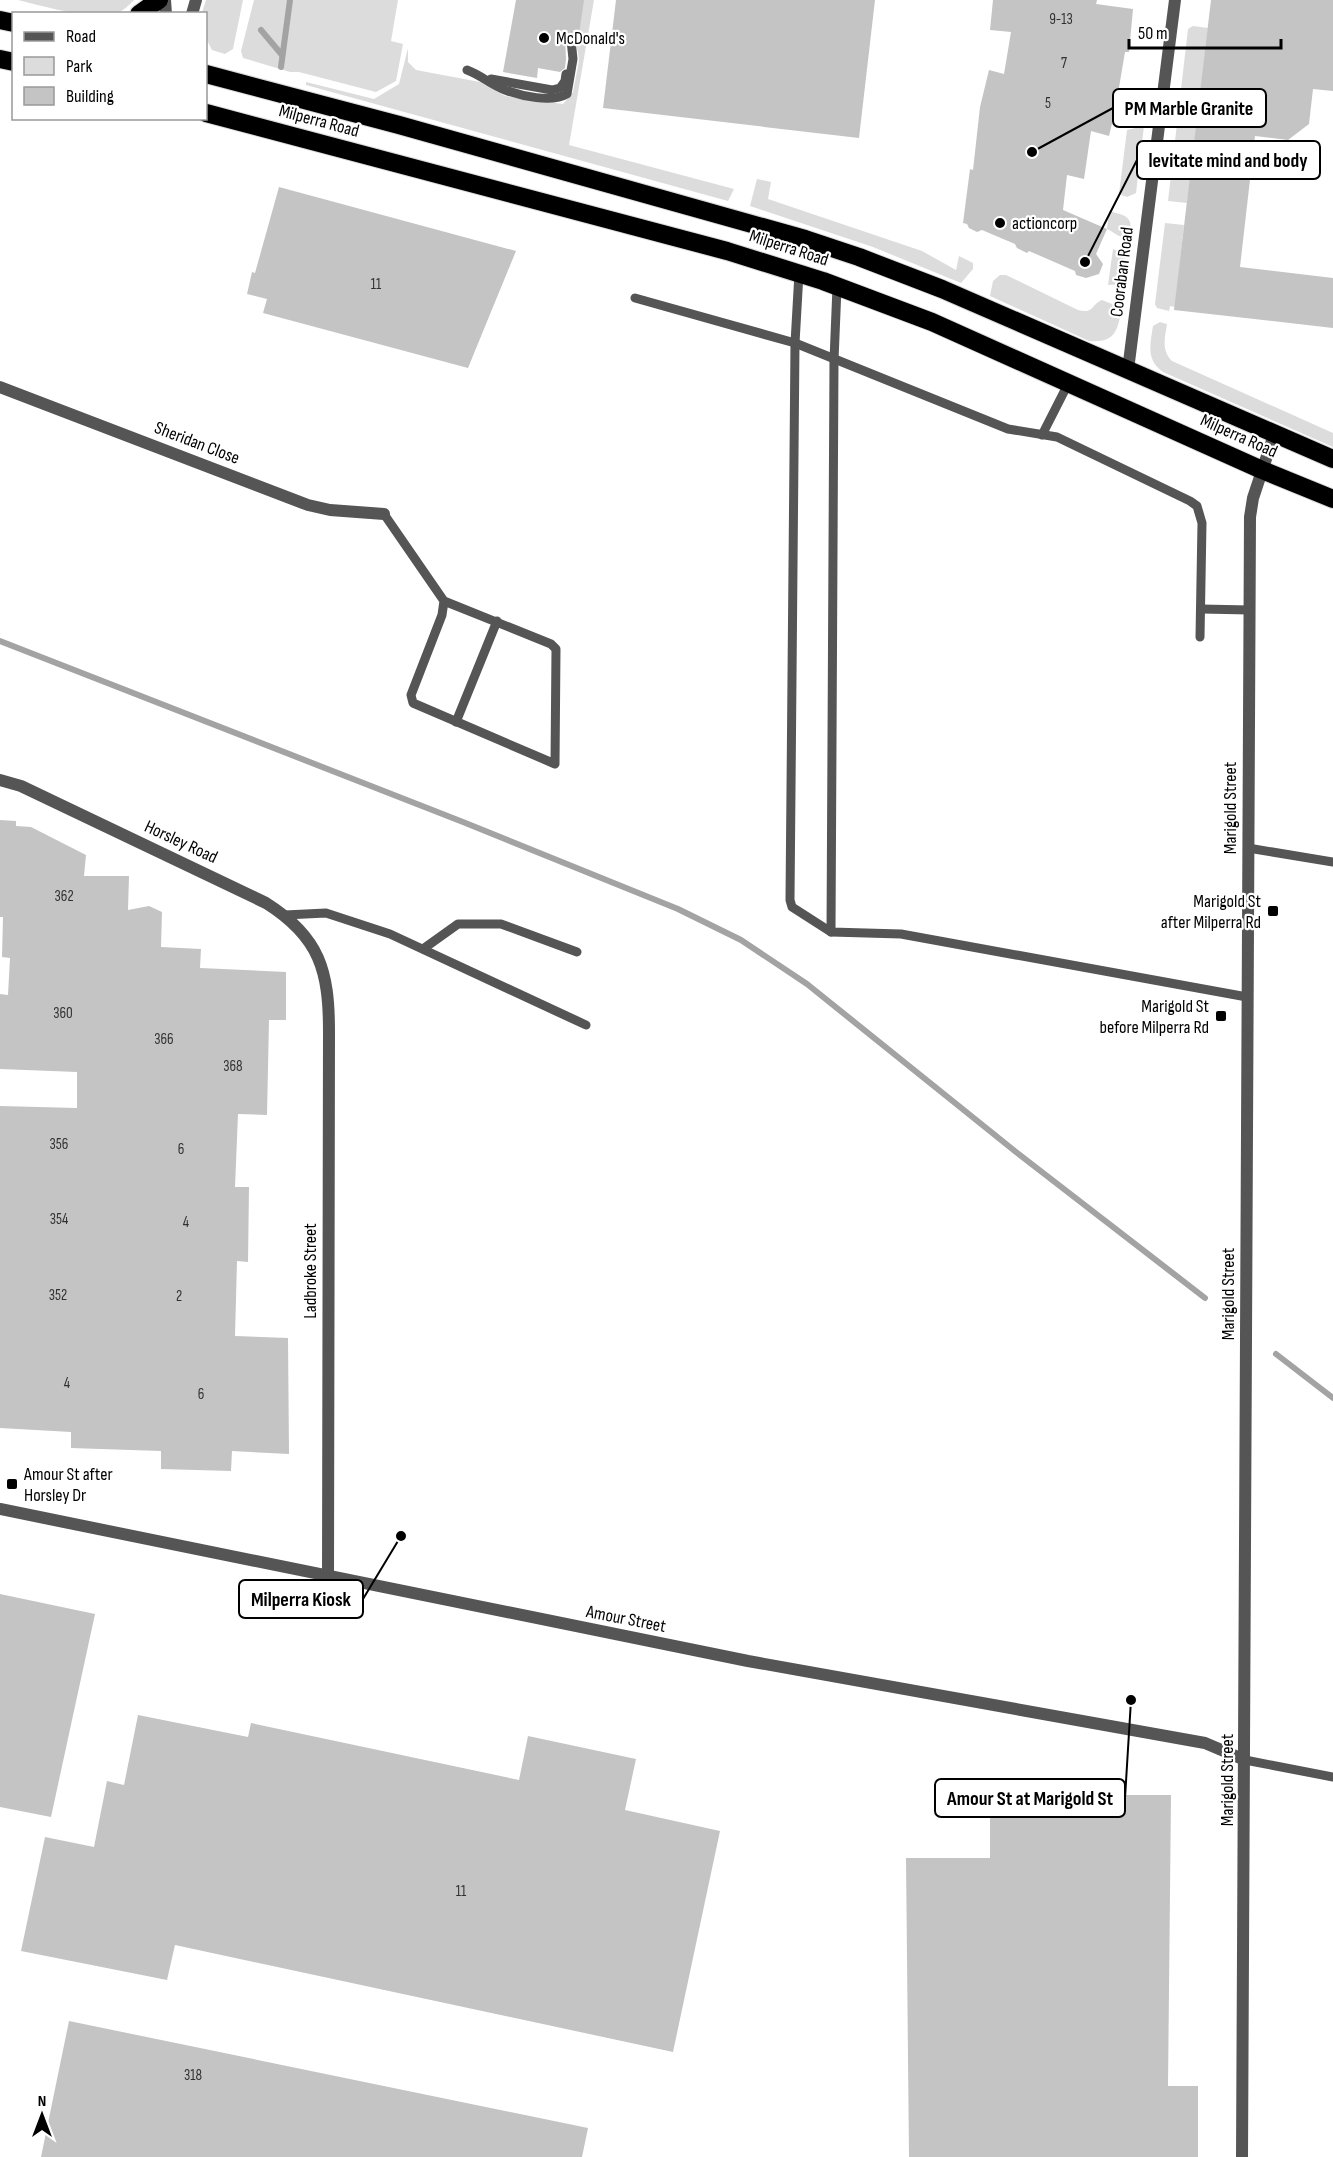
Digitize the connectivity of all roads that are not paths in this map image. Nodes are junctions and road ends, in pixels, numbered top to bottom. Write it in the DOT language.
graph roads {
  1 [pos="159,0"];
  2 [pos="1175,0"];
  3 [pos="142,12"];
  4 [pos="571,41"];
  5 [pos="467,70"];
  6 [pos="207,74"];
  7 [pos="207,113"];
  8 [pos="799,273"];
  9 [pos="837,287"];
  10 [pos="635,298"];
  11 [pos="795,343"];
  12 [pos="834,360"];
  13 [pos="1128,370"];
  14 [pos="1068,384"];
  15 [pos="0,387"];
  16 [pos="1042,435"];
  17 [pos="1274,435"];
  18 [pos="1333,459"];
  19 [pos="1262,470"];
  20 [pos="1333,498"];
  21 [pos="384,514"];
  22 [pos="444,601"];
  23 [pos="1201,609"];
  24 [pos="1250,610"];
  25 [pos="497,621"];
  26 [pos="1200,637"];
  27 [pos="456,722"];
  28 [pos="0,780"];
  29 [pos="1248,848"];
  30 [pos="1333,862"];
  31 [pos="285,915"];
  32 [pos="831,932"];
  33 [pos="423,949"];
  34 [pos="577,952"];
  35 [pos="322,967"];
  36 [pos="1247,997"];
  37 [pos="586,1024"];
  38 [pos="0,1509"];
  39 [pos="327,1576"];
  40 [pos="1245,1760"];
  41 [pos="1333,1777"];
  42 [pos="1242,2157"];
  1 -- 3 [label="highway"];
  2 -- 13 [label="street, Cooraban Road"];
  4 -- 5 [label="lane"];
  6 -- 13 [label="highway, Milperra Road"];
  7 -- 8 [label="highway, Milperra Road"];
  8 -- 9 [label="highway, Milperra Road"];
  8 -- 11 [label="lane"];
  9 -- 12 [label="lane"];
  9 -- 14 [label="highway, Milperra Road"];
  10 -- 11 [label="lane"];
  11 -- 12 [label="lane"];
  11 -- 32 [label="lane"];
  12 -- 16 [label="lane"];
  12 -- 32 [label="lane"];
  13 -- 17 [label="highway, Milperra Road"];
  14 -- 16 [label="lane"];
  14 -- 19 [label="highway, Milperra Road"];
  15 -- 21 [label="street, Sheridan Close"];
  16 -- 23 [label="lane"];
  17 -- 18 [label="highway, Milperra Road"];
  17 -- 19 [label="street, Marigold Street"];
  19 -- 20 [label="highway, Milperra Road"];
  19 -- 24 [label="street, Marigold Street"];
  21 -- 22 [label="lane"];
  22 -- 25 [label="lane"];
  22 -- 27 [label="lane"];
  23 -- 24 [label="lane"];
  23 -- 26 [label="lane"];
  24 -- 29 [label="street, Marigold Street"];
  25 -- 27 [label="lane"];
  25 -- 27 [label="lane"];
  28 -- 31 [label="street, Horsley Road"];
  29 -- 30 [label="lane"];
  29 -- 36 [label="street, Marigold Street"];
  31 -- 33 [label="lane"];
  31 -- 35 [label="street, Horsley Road"];
  32 -- 36 [label="lane"];
  33 -- 34 [label="lane"];
  33 -- 37 [label="lane"];
  35 -- 39 [label="street, Ladbroke Street"];
  36 -- 40 [label="street, Marigold Street"];
  38 -- 39 [label="street, Amour Street"];
  39 -- 40 [label="street, Amour Street"];
  40 -- 41 [label="lane"];
  40 -- 42 [label="street, Marigold Street"];
}
